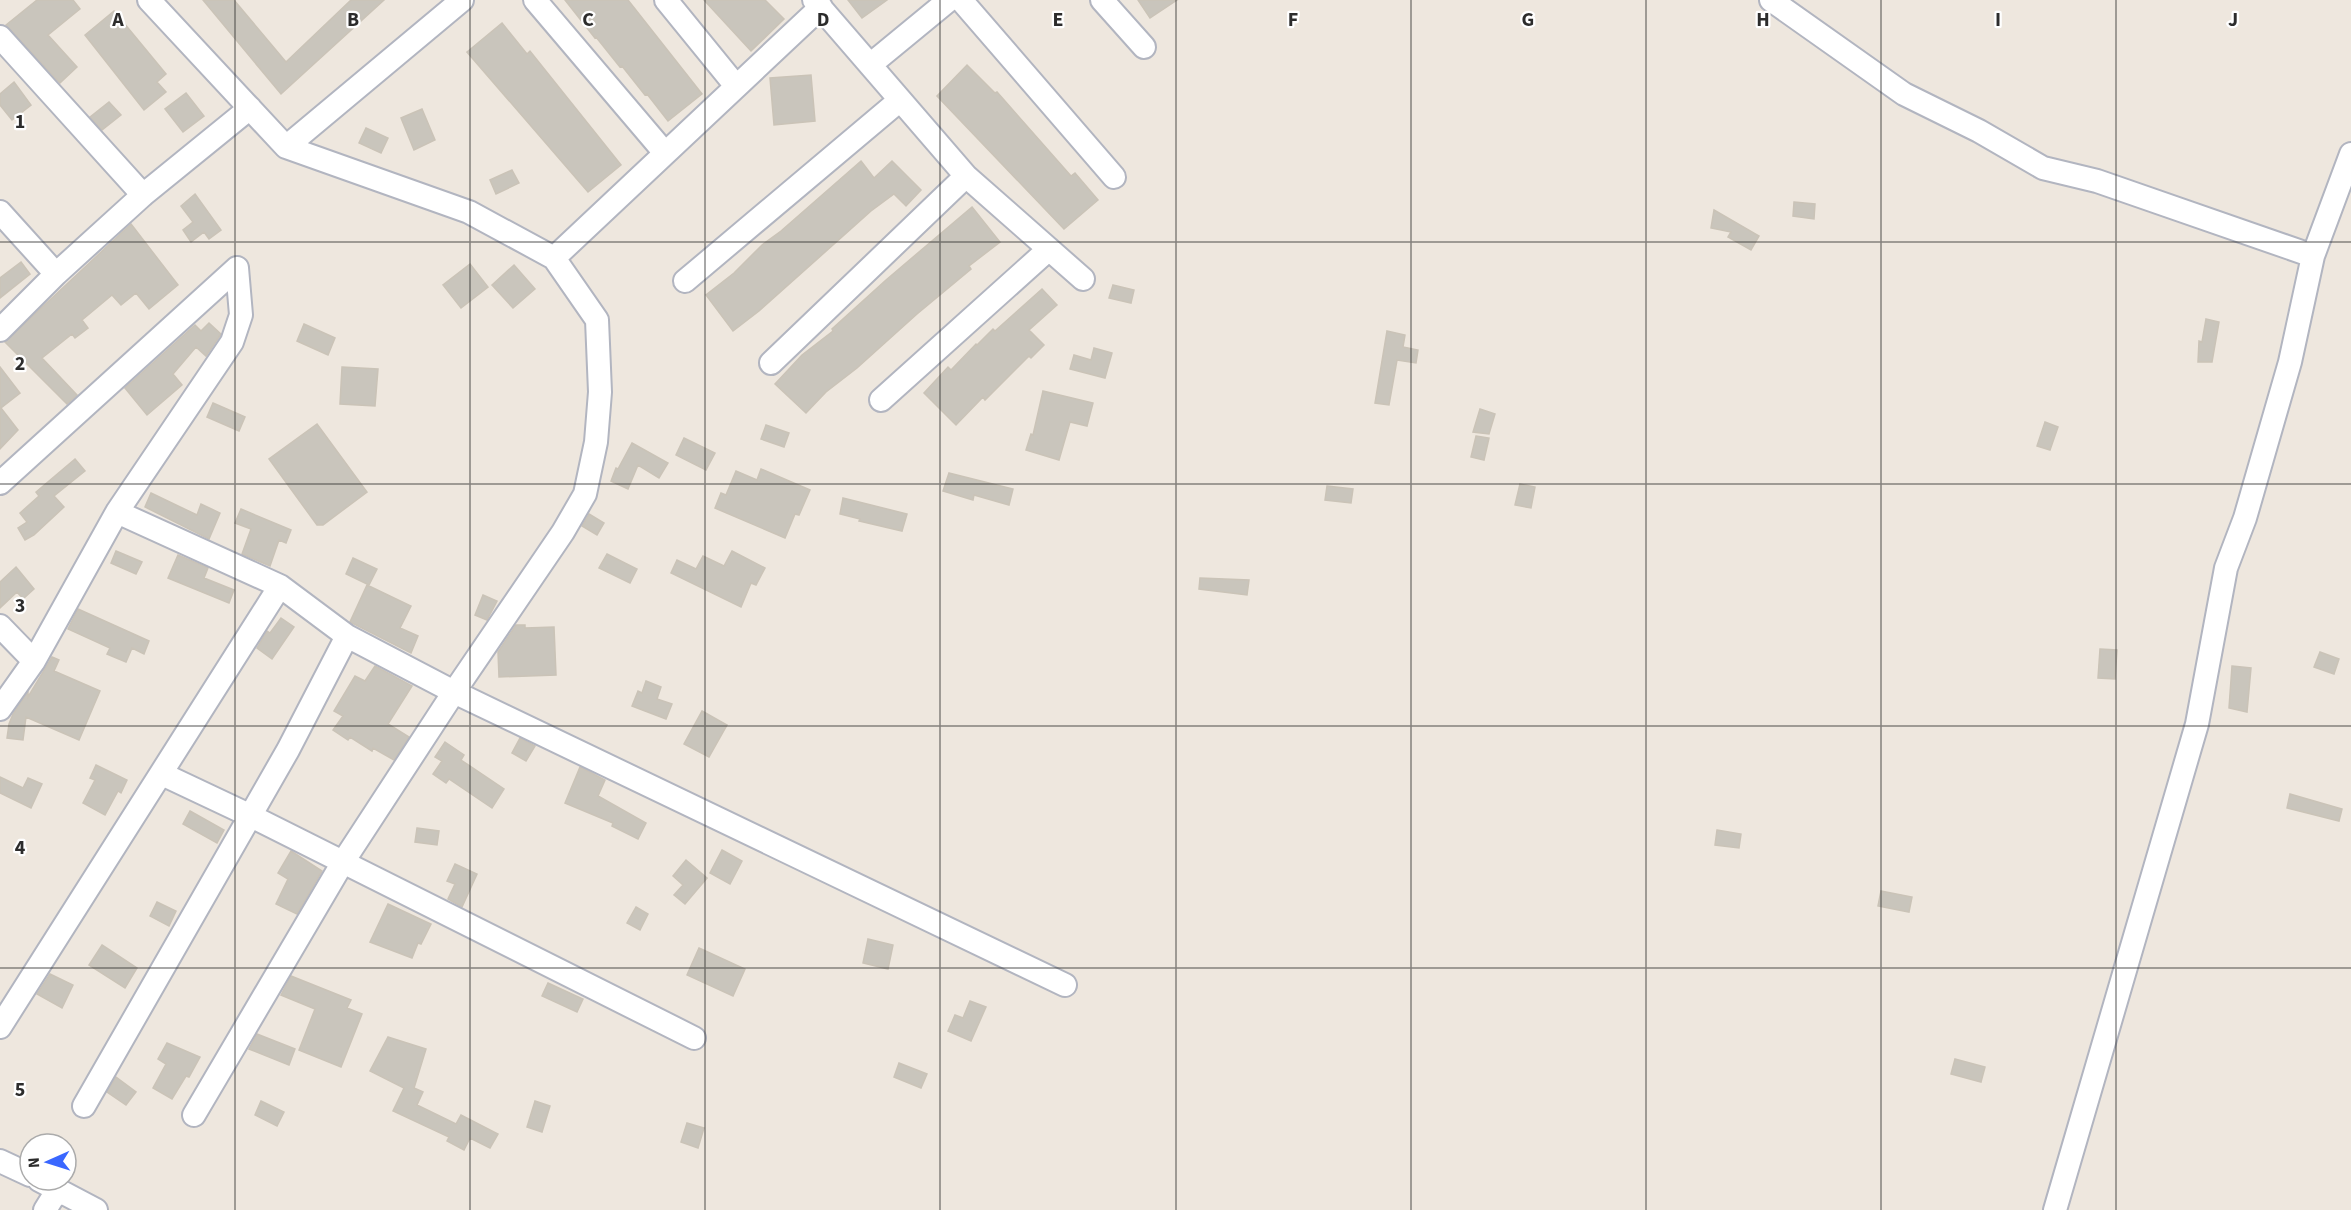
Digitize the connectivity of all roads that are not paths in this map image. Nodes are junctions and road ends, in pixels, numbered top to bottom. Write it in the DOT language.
graph roads {
  1 [pos="149,0"];
  2 [pos="462,0"];
  3 [pos="534,0"];
  4 [pos="666,0"];
  5 [pos="949,0"];
  6 [pos="961,0"];
  7 [pos="1771,0"];
  8 [pos="1104,1"];
  9 [pos="817,3"];
  10 [pos="0,38"];
  11 [pos="1144,47"];
  12 [pos="870,64"];
  13 [pos="736,86"];
  14 [pos="900,100"];
  15 [pos="250,108"];
  16 [pos="286,147"];
  17 [pos="665,153"];
  18 [pos="2351,154"];
  19 [pos="966,176"];
  20 [pos="1114,177"];
  21 [pos="143,195"];
  22 [pos="0,212"];
  23 [pos="1049,249"];
  24 [pos="2313,256"];
  25 [pos="554,258"];
  26 [pos="56,274"];
  27 [pos="1083,279"];
  28 [pos="685,281"];
  29 [pos="0,330"];
  30 [pos="771,363"];
  31 [pos="881,400"];
  32 [pos="0,483"];
  33 [pos="117,512"];
  34 [pos="280,586"];
  35 [pos="0,626"];
  36 [pos="347,636"];
  37 [pos="34,661"];
  38 [pos="454,692"];
  39 [pos="0,709"];
  40 [pos="162,774"];
  41 [pos="251,816"];
  42 [pos="343,862"];
  43 [pos="1065,985"];
  44 [pos="0,1027"];
  45 [pos="694,1038"];
  46 [pos="84,1106"];
  47 [pos="194,1115"];
  48 [pos="0,1161"];
  49 [pos="2070,1161"];
  50 [pos="18,1169"];
  51 [pos="48,1192"];
  52 [pos="62,1192"];
  53 [pos="45,1210"];
  54 [pos="96,1210"];
  55 [pos="2055,1210"];
  56 [pos="2073,1210"];
  1 -- 15 [label="street"];
  2 -- 16 [label="street"];
  3 -- 17 [label="street"];
  4 -- 13 [label="street"];
  5 -- 12 [label="street"];
  6 -- 20 [label="street"];
  7 -- 24 [label="street"];
  8 -- 11 [label="street"];
  9 -- 12 [label="street"];
  9 -- 13 [label="street"];
  10 -- 21 [label="street"];
  12 -- 14 [label="street"];
  13 -- 17 [label="street"];
  14 -- 19 [label="street"];
  14 -- 28 [label="street"];
  15 -- 16 [label="street"];
  15 -- 21 [label="street"];
  16 -- 25 [label="street"];
  17 -- 25 [label="street"];
  18 -- 24 [label="street"];
  19 -- 23 [label="street"];
  19 -- 30 [label="street"];
  21 -- 26 [label="street"];
  22 -- 26 [label="street"];
  23 -- 27 [label="street"];
  23 -- 31 [label="street"];
  24 -- 49 [label="street"];
  25 -- 38 [label="street"];
  26 -- 29 [label="street"];
  32 -- 33 [label="street"];
  33 -- 34 [label="street"];
  33 -- 37 [label="street"];
  34 -- 36 [label="street"];
  34 -- 40 [label="street"];
  35 -- 37 [label="street"];
  36 -- 38 [label="street"];
  36 -- 41 [label="street"];
  37 -- 39 [label="street"];
  38 -- 42 [label="street"];
  38 -- 43 [label="street"];
  40 -- 41 [label="street"];
  40 -- 44 [label="street"];
  41 -- 42 [label="street"];
  41 -- 46 [label="street"];
  42 -- 45 [label="street"];
  42 -- 47 [label="street"];
  48 -- 50 [label="street"];
  49 -- 55 [label="street"];
  49 -- 56 [label="street"];
  51 -- 53 [label="street"];
  52 -- 54 [label="street"];
}
